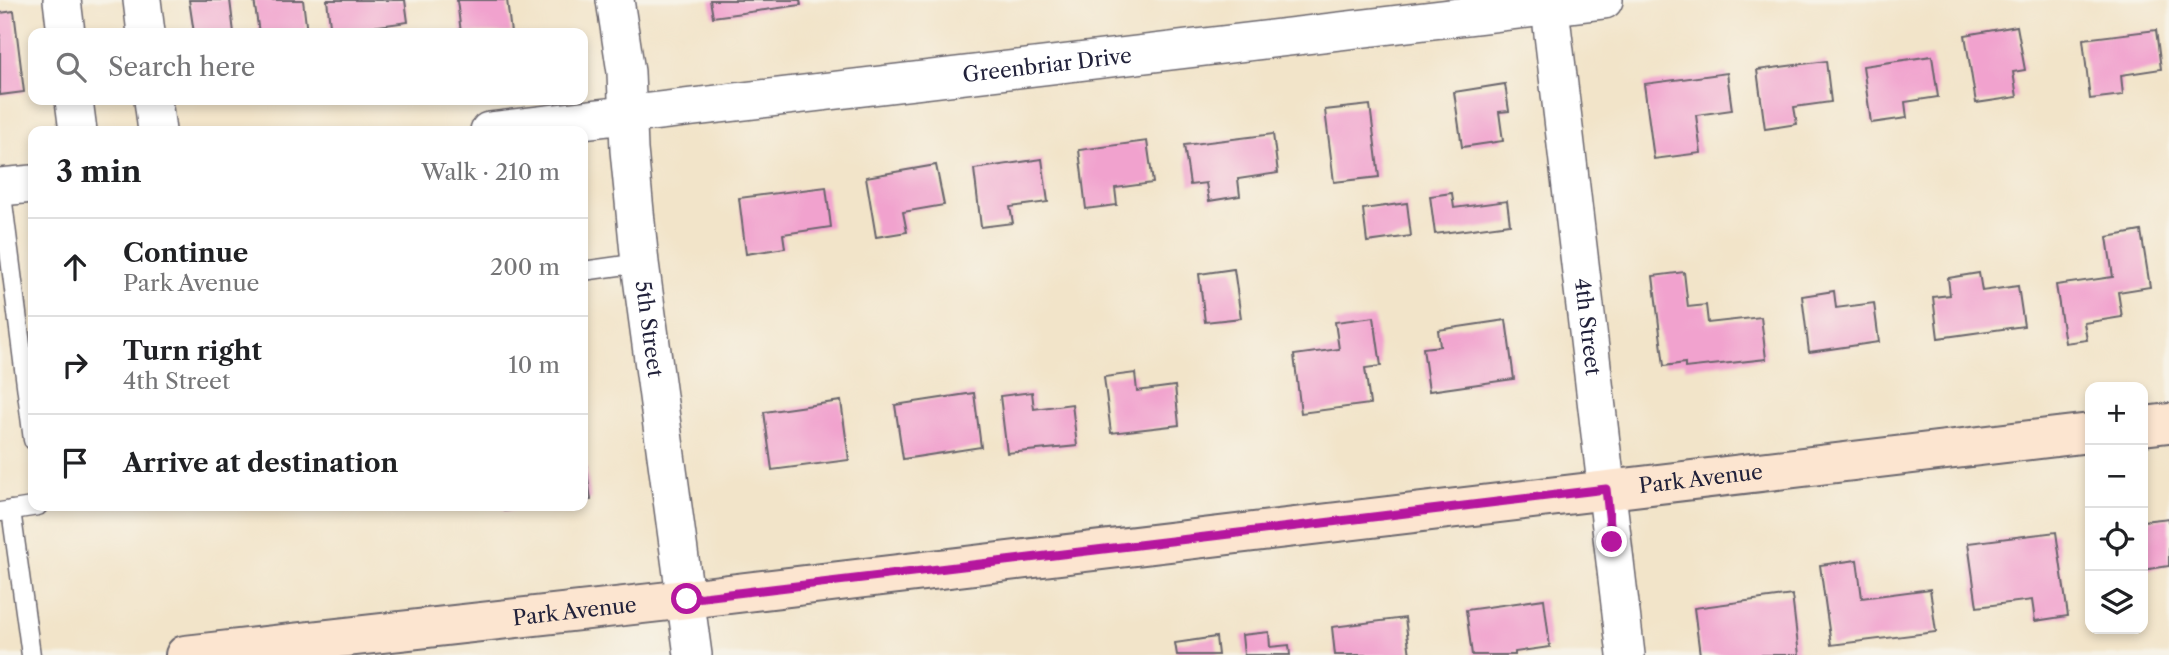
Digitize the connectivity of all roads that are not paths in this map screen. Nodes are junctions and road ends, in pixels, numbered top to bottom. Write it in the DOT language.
graph roads {
  1 [pos="62,0"];
  2 [pos="142,0"];
  3 [pos="614,0"];
  4 [pos="1604,0"];
  5 [pos="1549,3"];
  6 [pos="65,28"];
  7 [pos="145,28"];
  8 [pos="75,105"];
  9 [pos="154,105"];
  10 [pos="627,114"];
  11 [pos="77,126"];
  12 [pos="156,126"];
  13 [pos="530,126"];
  14 [pos="11,186"];
  15 [pos="640,263"];
  16 [pos="588,270"];
  17 [pos="28,382"];
  18 [pos="2169,423"];
  19 [pos="2148,425"];
  20 [pos="2085,434"];
  21 [pos="1606,489"];
  22 [pos="28,508"];
  23 [pos="5,511"];
  24 [pos="687,599"];
  25 [pos="31,655"];
  26 [pos="185,655"];
  27 [pos="693,655"];
  28 [pos="1626,655"];
  1 -- 6 [label="street"];
  2 -- 7 [label="street"];
  3 -- 10 [label="street, 5th Street"];
  4 -- 5 [label="street, Greenbriar Drive"];
  5 -- 10 [label="street, Greenbriar Drive"];
  5 -- 21 [label="street, 4th Street"];
  8 -- 11 [label="street"];
  9 -- 12 [label="street"];
  10 -- 13 [label="street, Greenbriar Drive"];
  10 -- 15 [label="street, 5th Street"];
  14 -- 17 [label="lane"];
  15 -- 16 [label="lane"];
  15 -- 24 [label="street, 5th Street"];
  18 -- 19 [label="street"];
  20 -- 21 [label="street, Park Avenue"];
  21 -- 24 [label="street, Park Avenue"];
  21 -- 28 [label="street, 4th Street"];
  22 -- 23 [label="lane"];
  23 -- 25 [label="lane"];
  24 -- 26 [label="street, Park Avenue"];
  24 -- 27 [label="street, 5th Street"];
}
